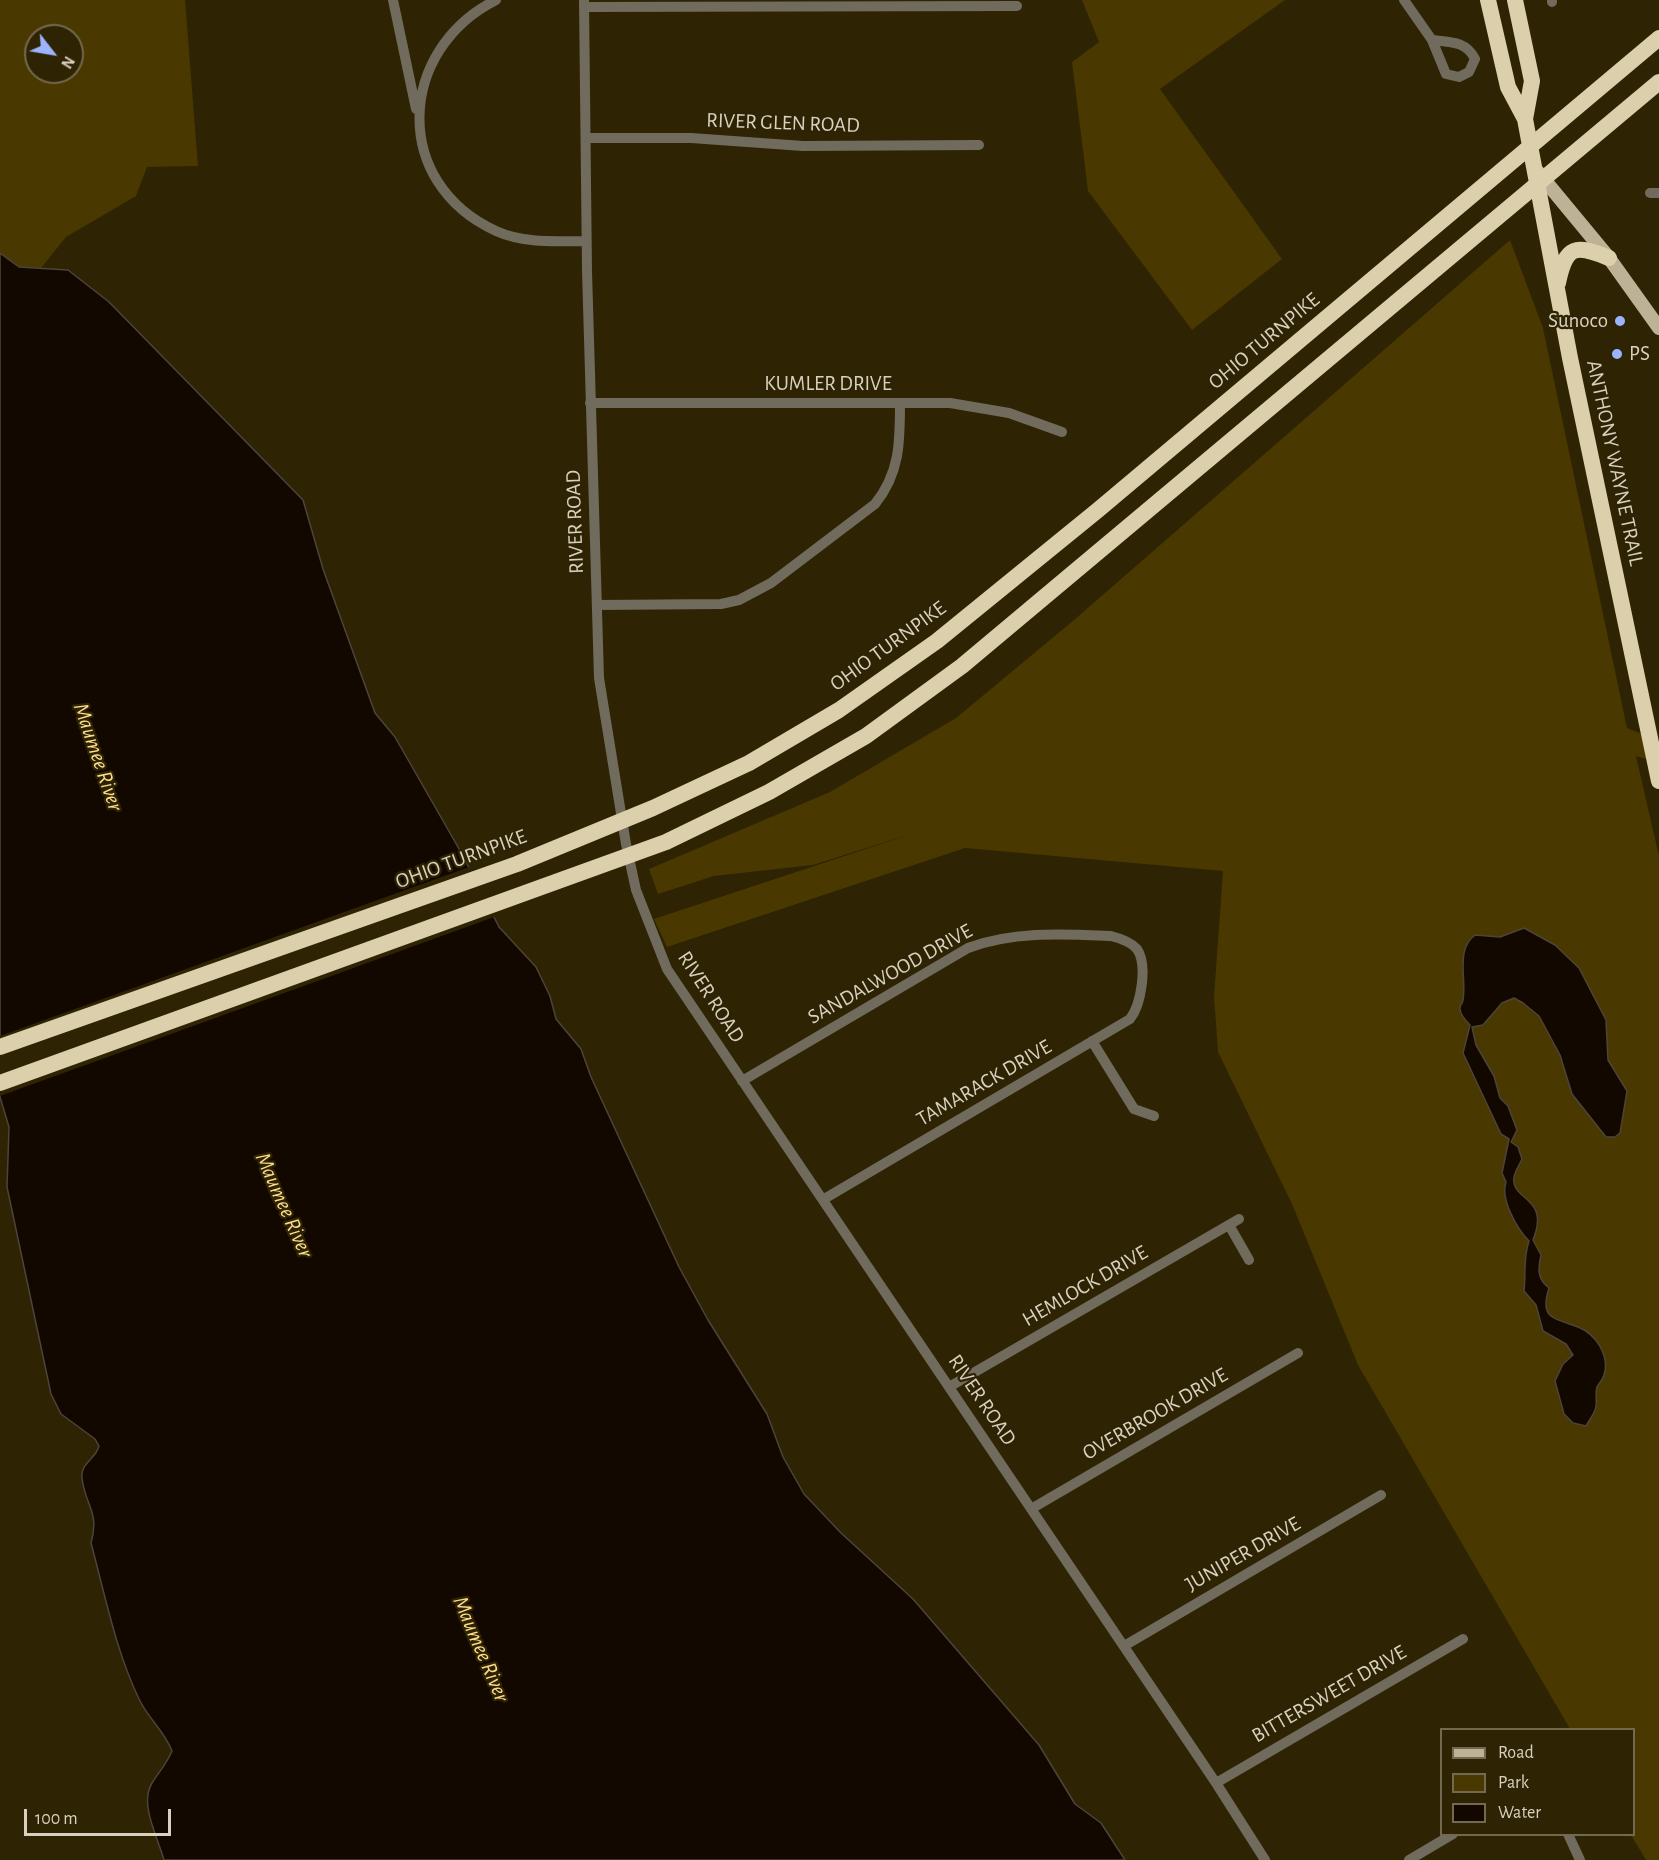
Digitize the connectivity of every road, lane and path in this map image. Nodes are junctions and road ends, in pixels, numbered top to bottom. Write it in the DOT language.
graph roads {
  1 [pos="393,0"];
  2 [pos="496,0"];
  3 [pos="1404,0"];
  4 [pos="1488,0"];
  5 [pos="1515,0"];
  6 [pos="584,3"];
  7 [pos="1017,6"];
  8 [pos="1659,38"];
  9 [pos="1432,40"];
  10 [pos="1659,82"];
  11 [pos="418,115"];
  12 [pos="1525,119"];
  13 [pos="586,138"];
  14 [pos="979,145"];
  15 [pos="1536,170"];
  16 [pos="586,241"];
  17 [pos="1609,258"];
  18 [pos="1557,289"];
  19 [pos="1659,328"];
  20 [pos="590,403"];
  21 [pos="900,403"];
  22 [pos="1062,432"];
  23 [pos="597,605"];
  24 [pos="1659,781"];
  25 [pos="1141,983"];
  26 [pos="1092,1041"];
  27 [pos="0,1047"];
  28 [pos="742,1081"];
  29 [pos="0,1083"];
  30 [pos="1154,1116"];
  31 [pos="824,1199"];
  32 [pos="1239,1219"];
  33 [pos="1229,1226"];
  34 [pos="1249,1260"];
  35 [pos="1298,1353"];
  36 [pos="949,1387"];
  37 [pos="1381,1495"];
  38 [pos="1031,1509"];
  39 [pos="1463,1639"];
  40 [pos="1124,1646"];
  41 [pos="1216,1783"];
  42 [pos="1450,1836"];
  43 [pos="1569,1836"];
  44 [pos="1264,1860"];
  45 [pos="1409,1860"];
  46 [pos="1580,1860"];
  1 -- 11 [label="street"];
  2 -- 11 [label="street"];
  3 -- 9 [label="street"];
  4 -- 12 [label="highway, ANTHONY WAYNE TRAIL"];
  5 -- 12 [label="highway, ANTHONY WAYNE TRAIL"];
  6 -- 7 [label="street"];
  6 -- 13 [label="street, RIVER ROAD"];
  8 -- 27 [label="highway, OHIO TURNPIKE"];
  10 -- 29 [label="highway"];
  11 -- 16 [label="street"];
  12 -- 15 [label="highway, ANTHONY WAYNE TRAIL"];
  13 -- 14 [label="street, RIVER GLEN ROAD"];
  13 -- 16 [label="street, RIVER ROAD"];
  15 -- 17 [label="main road"];
  15 -- 18 [label="highway, ANTHONY WAYNE TRAIL"];
  16 -- 20 [label="street, RIVER ROAD"];
  17 -- 18 [label="highway"];
  17 -- 19 [label="main road"];
  18 -- 24 [label="highway, ANTHONY WAYNE TRAIL"];
  20 -- 21 [label="street, KUMLER DRIVE"];
  20 -- 23 [label="street, RIVER ROAD"];
  21 -- 22 [label="street, KUMLER DRIVE"];
  21 -- 23 [label="street"];
  23 -- 28 [label="street, RIVER ROAD"];
  25 -- 26 [label="street, TAMARACK DRIVE"];
  25 -- 28 [label="street, SANDALWOOD DRIVE"];
  26 -- 30 [label="street"];
  26 -- 31 [label="street, TAMARACK DRIVE"];
  28 -- 31 [label="street, RIVER ROAD"];
  31 -- 36 [label="street, RIVER ROAD"];
  32 -- 33 [label="street, HEMLOCK DRIVE"];
  33 -- 34 [label="street"];
  33 -- 36 [label="street, HEMLOCK DRIVE"];
  35 -- 38 [label="street, OVERBROOK DRIVE"];
  36 -- 38 [label="street, RIVER ROAD"];
  37 -- 40 [label="street, JUNIPER DRIVE"];
  38 -- 40 [label="street, RIVER ROAD"];
  39 -- 41 [label="street, BITTERSWEET DRIVE"];
  40 -- 41 [label="street, RIVER ROAD"];
  41 -- 44 [label="street, RIVER ROAD"];
  42 -- 45 [label="street"];
  43 -- 46 [label="street"];
}
